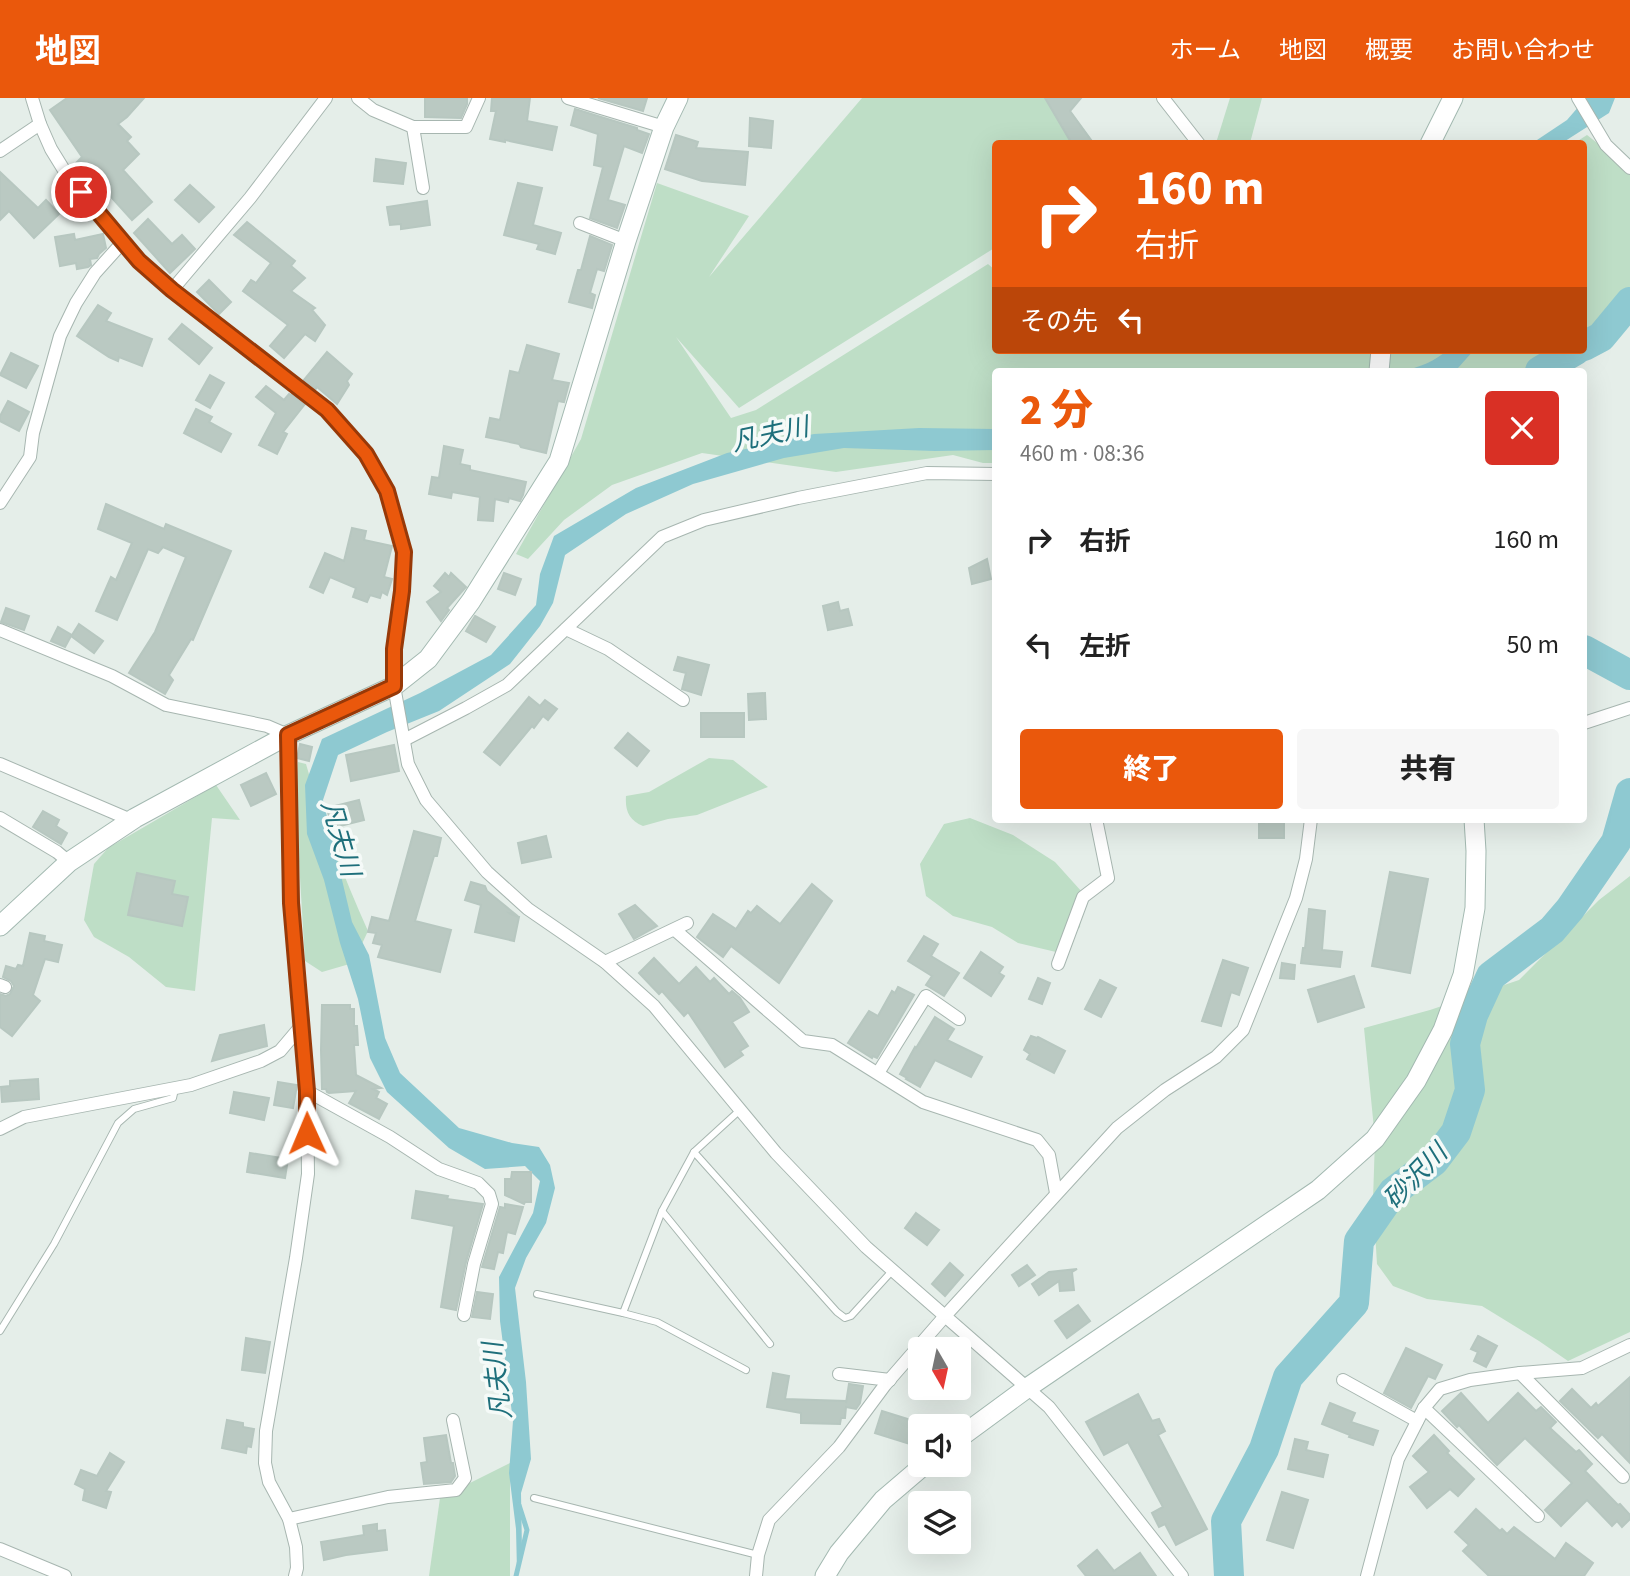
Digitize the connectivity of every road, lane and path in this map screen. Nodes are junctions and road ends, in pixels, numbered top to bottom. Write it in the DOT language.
graph roads {
  1 [pos="32,98"];
  2 [pos="326,98"];
  3 [pos="358,98"];
  4 [pos="480,98"];
  5 [pos="568,98"];
  6 [pos="678,98"];
  7 [pos="1163,98"];
  8 [pos="1454,98"];
  9 [pos="1578,99"];
  10 [pos="40,124"];
  11 [pos="413,127"];
  12 [pos="664,127"];
  13 [pos="1196,140"];
  14 [pos="1432,140"];
  15 [pos="0,150"];
  16 [pos="1630,168"];
  17 [pos="423,188"];
  18 [pos="580,223"];
  19 [pos="626,241"];
  20 [pos="122,243"];
  21 [pos="172,290"];
  22 [pos="992,474"];
  23 [pos="0,503"];
  24 [pos="566,629"];
  25 [pos="0,630"];
  26 [pos="394,686"];
  27 [pos="683,700"];
  28 [pos="1630,708"];
  29 [pos="1587,722"];
  30 [pos="288,735"];
  31 [pos="404,740"];
  32 [pos="0,764"];
  33 [pos="0,818"];
  34 [pos="131,820"];
  35 [pos="1097,823"];
  36 [pos="1310,823"];
  37 [pos="1474,823"];
  38 [pos="69,862"];
  39 [pos="0,926"];
  40 [pos="605,962"];
  41 [pos="1058,964"];
  42 [pos="958,1018"];
  43 [pos="302,1025"];
  44 [pos="878,1073"];
  45 [pos="176,1088"];
  46 [pos="307,1091"];
  47 [pos="740,1110"];
  48 [pos="0,1129"];
  49 [pos="694,1152"];
  50 [pos="1056,1193"];
  51 [pos="662,1211"];
  52 [pos="893,1270"];
  53 [pos="537,1294"];
  54 [pos="623,1313"];
  55 [pos="464,1314"];
  56 [pos="945,1316"];
  57 [pos="0,1331"];
  58 [pos="770,1344"];
  59 [pos="1630,1346"];
  60 [pos="746,1370"];
  61 [pos="1520,1373"];
  62 [pos="839,1374"];
  63 [pos="890,1380"];
  64 [pos="1343,1380"];
  65 [pos="1027,1388"];
  66 [pos="1424,1408"];
  67 [pos="453,1420"];
  68 [pos="1417,1421"];
  69 [pos="971,1429"];
  70 [pos="910,1477"];
  71 [pos="1623,1477"];
  72 [pos="534,1498"];
  73 [pos="1538,1516"];
  74 [pos="289,1519"];
  75 [pos="0,1549"];
  76 [pos="758,1555"];
  77 [pos="65,1576"];
  78 [pos="295,1576"];
  79 [pos="756,1576"];
  80 [pos="825,1576"];
  81 [pos="1182,1576"];
  82 [pos="1367,1576"];
  1 -- 10 [label="street"];
  2 -- 21 [label="street"];
  3 -- 11 [label="street"];
  4 -- 11 [label="street"];
  5 -- 12 [label="street"];
  6 -- 12 [label="street"];
  7 -- 13 [label="street"];
  8 -- 14 [label="street"];
  9 -- 16 [label="street"];
  10 -- 15 [label="street"];
  10 -- 20 [label="street"];
  11 -- 17 [label="street"];
  12 -- 19 [label="street"];
  18 -- 19 [label="street"];
  19 -- 26 [label="street"];
  20 -- 21 [label="street"];
  20 -- 23 [label="street"];
  21 -- 26 [label="street"];
  22 -- 24 [label="street"];
  24 -- 27 [label="street"];
  24 -- 31 [label="street"];
  25 -- 30 [label="street"];
  26 -- 30 [label="street"];
  26 -- 31 [label="street"];
  28 -- 29 [label="street"];
  30 -- 34 [label="street"];
  30 -- 43 [label="street"];
  31 -- 40 [label="street"];
  32 -- 34 [label="street"];
  33 -- 38 [label="street"];
  34 -- 38 [label="street"];
  35 -- 41 [label="street"];
  36 -- 50 [label="street"];
  37 -- 65 [label="street"];
  38 -- 39 [label="street"];
  40 -- 44 [label="street"];
  40 -- 47 [label="street"];
  42 -- 44 [label="street"];
  43 -- 45 [label="street"];
  43 -- 46 [label="street"];
  44 -- 50 [label="street"];
  45 -- 48 [label="street"];
  45 -- 57 [label="lane"];
  46 -- 55 [label="street"];
  46 -- 74 [label="street"];
  47 -- 49 [label="lane"];
  47 -- 52 [label="street"];
  49 -- 51 [label="lane"];
  49 -- 52 [label="lane"];
  50 -- 56 [label="street"];
  51 -- 54 [label="lane"];
  51 -- 58 [label="lane"];
  52 -- 56 [label="street"];
  53 -- 54 [label="lane"];
  54 -- 60 [label="lane"];
  56 -- 63 [label="street"];
  56 -- 65 [label="street"];
  59 -- 61 [label="street"];
  61 -- 66 [label="street"];
  61 -- 71 [label="street"];
  62 -- 63 [label="street"];
  63 -- 76 [label="street"];
  64 -- 68 [label="street"];
  65 -- 69 [label="street"];
  65 -- 81 [label="street"];
  66 -- 68 [label="street"];
  66 -- 73 [label="street"];
  67 -- 74 [label="street"];
  68 -- 82 [label="street"];
  70 -- 80 [label="street"];
  72 -- 76 [label="lane"];
  74 -- 78 [label="street"];
  75 -- 77 [label="street"];
  76 -- 79 [label="street"];
}
